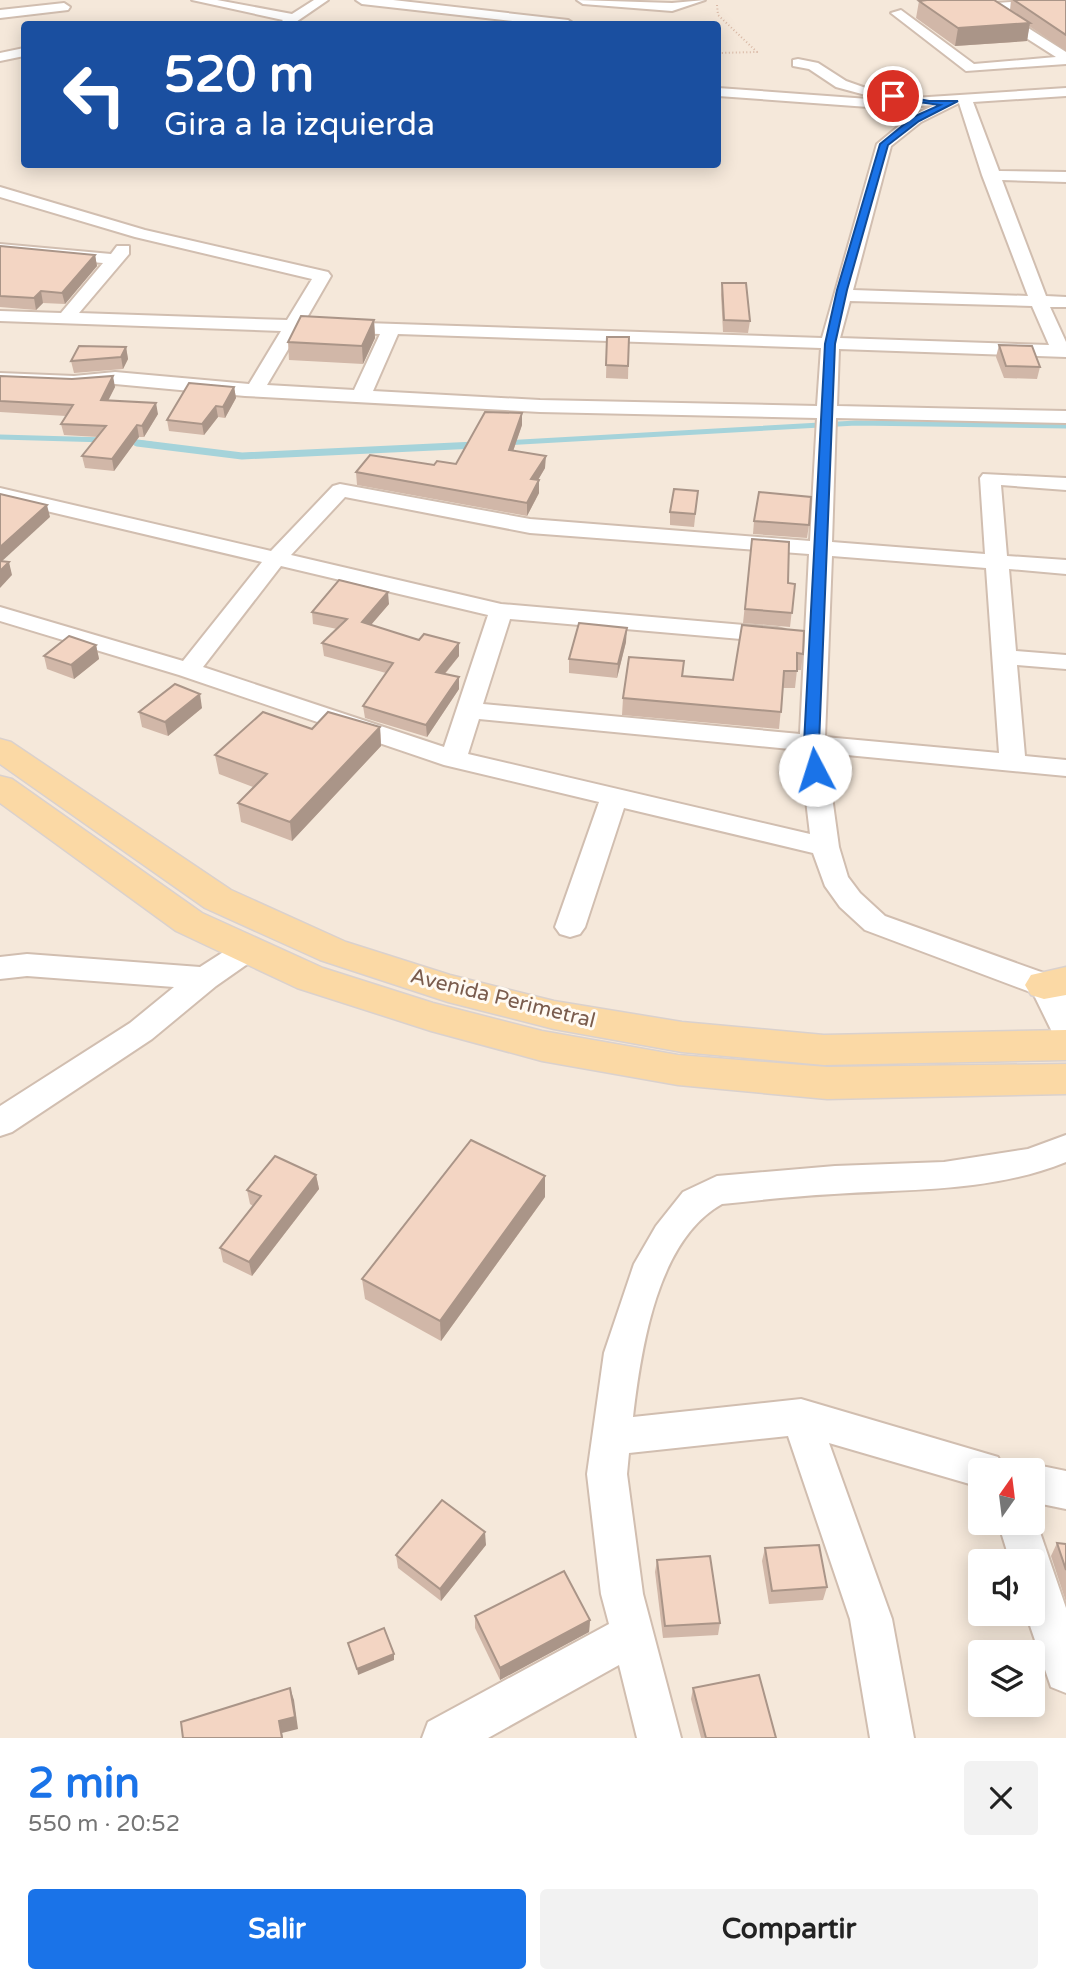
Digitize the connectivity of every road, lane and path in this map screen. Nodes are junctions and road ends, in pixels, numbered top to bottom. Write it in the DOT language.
graph roads {
  1 [pos="198,0"];
  2 [pos="322,0"];
  3 [pos="362,0"];
  4 [pos="584,0"];
  5 [pos="699,0"];
  6 [pos="716,0"];
  7 [pos="1066,2"];
  8 [pos="426,4"];
  9 [pos="64,7"];
  10 [pos="988,7"];
  11 [pos="949,10"];
  12 [pos="923,11"];
  13 [pos="0,14"];
  14 [pos="508,17"];
  15 [pos="402,19"];
  16 [pos="289,21"];
  17 [pos="543,21"];
  18 [pos="572,21"];
  19 [pos="21,53"];
  20 [pos="721,53"];
  21 [pos="0,57"];
  22 [pos="1066,59"];
  23 [pos="799,63"];
  24 [pos="721,83"];
  25 [pos="749,87"];
  26 [pos="721,92"];
  27 [pos="1066,92"];
  28 [pos="960,101"];
  29 [pos="929,103"];
  30 [pos="992,175"];
  31 [pos="1066,177"];
  32 [pos="0,192"];
  33 [pos="141,234"];
  34 [pos="0,248"];
  35 [pos="113,259"];
  36 [pos="842,295"];
  37 [pos="1039,301"];
  38 [pos="1066,302"];
  39 [pos="0,316"];
  40 [pos="66,318"];
  41 [pos="291,326"];
  42 [pos="391,329"];
  43 [pos="830,344"];
  44 [pos="1063,351"];
  45 [pos="0,379"];
  46 [pos="255,390"];
  47 [pos="362,394"];
  48 [pos="1066,417"];
  49 [pos="828,421"];
  50 [pos="1066,484"];
  51 [pos="0,494"];
  52 [pos="822,547"];
  53 [pos="277,557"];
  54 [pos="995,561"];
  55 [pos="1066,567"];
  56 [pos="501,611"];
  57 [pos="0,614"];
  58 [pos="817,639"];
  59 [pos="1004,657"];
  60 [pos="1066,662"];
  61 [pos="188,670"];
  62 [pos="470,710"];
  63 [pos="812,744"];
  64 [pos="0,749"];
  65 [pos="453,759"];
  66 [pos="1013,763"];
  67 [pos="1066,768"];
  68 [pos="0,788"];
  69 [pos="615,796"];
  70 [pos="825,846"];
  71 [pos="570,927"];
  72 [pos="248,949"];
  73 [pos="0,968"];
  74 [pos="205,978"];
  75 [pos="1055,984"];
  76 [pos="1066,1030"];
  77 [pos="1050,1062"];
  78 [pos="0,1123"];
  79 [pos="1066,1149"];
  80 [pos="801,1417"];
  81 [pos="612,1437"];
  82 [pos="968,1465"];
  83 [pos="1045,1486"];
  84 [pos="1066,1490"];
  85 [pos="1045,1608"];
  86 [pos="631,1635"];
  87 [pos="1066,1672"];
  88 [pos="444,1738"];
  89 [pos="659,1738"];
  90 [pos="892,1738"];
  1 -- 16 [label="street"];
  2 -- 16 [label="street"];
  3 -- 8 [label="street"];
  4 -- 5 [label="street"];
  4 -- 18 [label="street"];
  6 -- 20 [label="path"];
  7 -- 10 [label="street"];
  8 -- 14 [label="street"];
  8 -- 15 [label="street"];
  9 -- 13 [label="street"];
  10 -- 11 [label="street"];
  10 -- 22 [label="street"];
  12 -- 22 [label="street"];
  14 -- 17 [label="street"];
  19 -- 21 [label="street"];
  23 -- 29 [label="street"];
  24 -- 25 [label="street"];
  26 -- 29 [label="street"];
  27 -- 28 [label="street"];
  28 -- 29 [label="street"];
  28 -- 30 [label="street"];
  28 -- 36 [label="street"];
  30 -- 31 [label="street"];
  30 -- 37 [label="street"];
  32 -- 33 [label="street"];
  33 -- 35 [label="street"];
  33 -- 41 [label="street"];
  34 -- 35 [label="street"];
  35 -- 40 [label="street"];
  36 -- 37 [label="street"];
  36 -- 43 [label="street"];
  37 -- 38 [label="street"];
  37 -- 44 [label="street"];
  39 -- 40 [label="street"];
  40 -- 41 [label="street"];
  41 -- 42 [label="street"];
  41 -- 46 [label="street"];
  42 -- 43 [label="street"];
  42 -- 47 [label="street"];
  43 -- 44 [label="street"];
  43 -- 49 [label="street"];
  45 -- 46 [label="street"];
  46 -- 47 [label="street"];
  47 -- 49 [label="street"];
  48 -- 49 [label="street"];
  49 -- 52 [label="street"];
  50 -- 54 [label="street"];
  51 -- 53 [label="street"];
  52 -- 53 [label="street"];
  52 -- 54 [label="street"];
  52 -- 58 [label="street"];
  53 -- 56 [label="street"];
  53 -- 61 [label="street"];
  54 -- 55 [label="street"];
  54 -- 59 [label="street"];
  56 -- 58 [label="street"];
  56 -- 62 [label="street"];
  57 -- 61 [label="street"];
  58 -- 63 [label="street"];
  59 -- 60 [label="street"];
  59 -- 66 [label="street"];
  61 -- 65 [label="street"];
  62 -- 63 [label="street"];
  62 -- 65 [label="street"];
  63 -- 66 [label="street"];
  63 -- 70 [label="street"];
  64 -- 77 [label="main road, Avenida Perimetral"];
  65 -- 69 [label="street"];
  66 -- 67 [label="street"];
  68 -- 72 [label="main road, Avenida Perimetral"];
  69 -- 70 [label="street"];
  69 -- 71 [label="street"];
  70 -- 75 [label="street"];
  72 -- 74 [label="street"];
  72 -- 77 [label="main road, Avenida Perimetral"];
  73 -- 74 [label="street"];
  74 -- 78 [label="street"];
  75 -- 76 [label="street"];
  79 -- 81 [label="street"];
  80 -- 81 [label="street"];
  80 -- 82 [label="street"];
  80 -- 90 [label="street"];
  81 -- 86 [label="street"];
  83 -- 84 [label="street"];
  85 -- 87 [label="street"];
  86 -- 88 [label="street"];
  86 -- 89 [label="street"];
}
